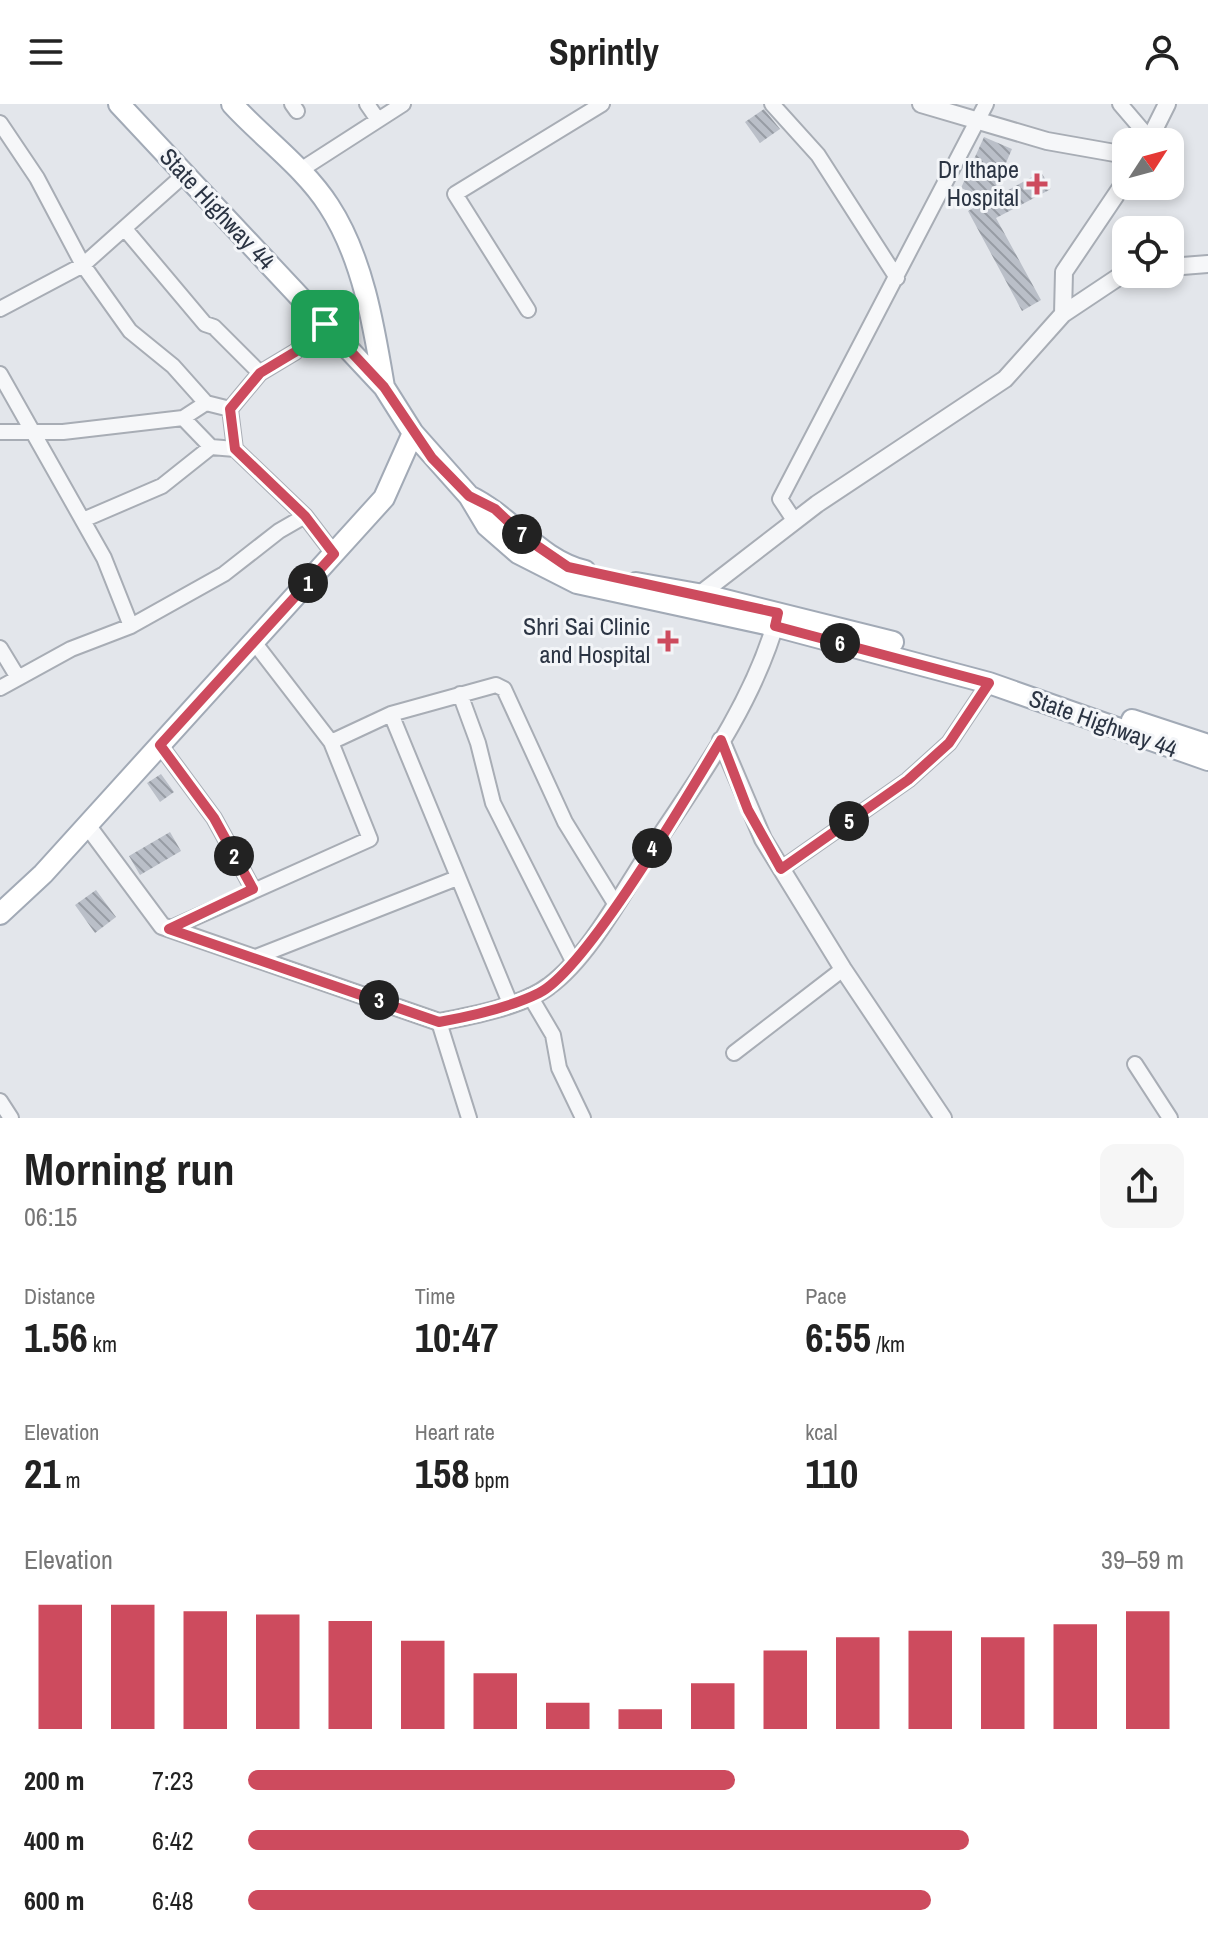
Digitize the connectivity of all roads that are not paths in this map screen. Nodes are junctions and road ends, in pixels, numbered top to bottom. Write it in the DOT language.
graph roads {
  1 [pos="119,104"];
  2 [pos="232,104"];
  3 [pos="367,104"];
  4 [pos="403,104"];
  5 [pos="602,104"];
  6 [pos="772,104"];
  7 [pos="921,104"];
  8 [pos="986,104"];
  9 [pos="1120,104"];
  10 [pos="1167,104"];
  11 [pos="378,120"];
  12 [pos="979,122"];
  13 [pos="0,123"];
  14 [pos="1139,128"];
  15 [pos="1155,128"];
  16 [pos="1112,153"];
  17 [pos="299,171"];
  18 [pos="185,174"];
  19 [pos="1113,200"];
  20 [pos="125,229"];
  21 [pos="1208,264"];
  22 [pos="83,265"];
  23 [pos="1184,266"];
  24 [pos="897,278"];
  25 [pos="1112,281"];
  26 [pos="0,309"];
  27 [pos="528,310"];
  28 [pos="1063,314"];
  29 [pos="325,324"];
  30 [pos="260,373"];
  31 [pos="0,374"];
  32 [pos="384,387"];
  33 [pos="206,403"];
  34 [pos="230,409"];
  35 [pos="183,418"];
  36 [pos="0,432"];
  37 [pos="31,432"];
  38 [pos="413,433"];
  39 [pos="211,447"];
  40 [pos="235,449"];
  41 [pos="305,516"];
  42 [pos="83,520"];
  43 [pos="794,520"];
  44 [pos="334,554"];
  45 [pos="696,602"];
  46 [pos="777,620"];
  47 [pos="131,626"];
  48 [pos="254,642"];
  49 [pos="0,648"];
  50 [pos="17,676"];
  51 [pos="989,683"];
  52 [pos="0,688"];
  53 [pos="460,694"];
  54 [pos="1068,704"];
  55 [pos="391,714"];
  56 [pos="721,740"];
  57 [pos="331,742"];
  58 [pos="1178,742"];
  59 [pos="160,745"];
  60 [pos="1208,745"];
  61 [pos="1208,760"];
  62 [pos="87,825"];
  63 [pos="781,869"];
  64 [pos="457,878"];
  65 [pos="253,889"];
  66 [pos="616,905"];
  67 [pos="0,914"];
  68 [pos="169,929"];
  69 [pos="256,957"];
  70 [pos="573,961"];
  71 [pos="843,969"];
  72 [pos="530,996"];
  73 [pos="510,1003"];
  74 [pos="439,1022"];
  75 [pos="734,1053"];
  76 [pos="1135,1064"];
  77 [pos="0,1101"];
  78 [pos="11,1118"];
  79 [pos="469,1118"];
  80 [pos="583,1118"];
  81 [pos="943,1118"];
  82 [pos="1170,1118"];
  1 -- 18 [label="main road, State Highway 44"];
  2 -- 17 [label="main road"];
  3 -- 11 [label="street"];
  4 -- 11 [label="street"];
  5 -- 27 [label="street"];
  6 -- 24 [label="street"];
  7 -- 12 [label="street"];
  8 -- 12 [label="street"];
  9 -- 14 [label="street"];
  10 -- 15 [label="street"];
  11 -- 17 [label="street"];
  12 -- 16 [label="street"];
  12 -- 24 [label="street"];
  13 -- 22 [label="street"];
  17 -- 32 [label="main road"];
  18 -- 20 [label="street"];
  18 -- 29 [label="main road, State Highway 44"];
  19 -- 28 [label="street"];
  20 -- 22 [label="street"];
  20 -- 30 [label="street"];
  21 -- 23 [label="street"];
  22 -- 26 [label="street"];
  22 -- 33 [label="street"];
  24 -- 43 [label="street"];
  25 -- 28 [label="street"];
  28 -- 43 [label="street"];
  29 -- 30 [label="street"];
  29 -- 32 [label="main road, State Highway 44"];
  30 -- 34 [label="street"];
  31 -- 37 [label="street"];
  32 -- 38 [label="main road, State Highway 44"];
  33 -- 34 [label="street"];
  33 -- 35 [label="street"];
  34 -- 40 [label="street"];
  35 -- 37 [label="street"];
  35 -- 39 [label="street"];
  36 -- 37 [label="street"];
  37 -- 42 [label="street"];
  38 -- 44 [label="main road"];
  38 -- 45 [label="main road, State Highway 44"];
  39 -- 40 [label="street"];
  39 -- 42 [label="street"];
  40 -- 41 [label="street"];
  41 -- 44 [label="street"];
  41 -- 47 [label="street"];
  42 -- 47 [label="street"];
  43 -- 45 [label="street"];
  44 -- 48 [label="main road"];
  45 -- 46 [label="main road, State Highway 44"];
  46 -- 51 [label="main road, State Highway 44"];
  46 -- 54 [label="main road, State Highway 44"];
  46 -- 56 [label="street"];
  47 -- 50 [label="street"];
  48 -- 57 [label="street"];
  48 -- 59 [label="main road"];
  49 -- 50 [label="street"];
  50 -- 52 [label="street"];
  51 -- 54 [label="main road, State Highway 44"];
  51 -- 63 [label="street"];
  53 -- 55 [label="street"];
  53 -- 66 [label="street"];
  53 -- 70 [label="street"];
  54 -- 58 [label="main road, State Highway 44"];
  55 -- 57 [label="street"];
  55 -- 64 [label="street"];
  56 -- 63 [label="street"];
  56 -- 66 [label="street"];
  57 -- 65 [label="street"];
  58 -- 60 [label="main road, State Highway 44"];
  58 -- 61 [label="main road, State Highway 44"];
  59 -- 62 [label="main road"];
  59 -- 65 [label="street"];
  62 -- 67 [label="main road"];
  62 -- 68 [label="street"];
  63 -- 71 [label="street"];
  64 -- 69 [label="street"];
  64 -- 73 [label="street"];
  65 -- 68 [label="street"];
  66 -- 70 [label="street"];
  68 -- 69 [label="street"];
  69 -- 74 [label="street"];
  70 -- 72 [label="street"];
  71 -- 75 [label="street"];
  71 -- 81 [label="street"];
  72 -- 73 [label="street"];
  72 -- 80 [label="street"];
  73 -- 74 [label="street"];
  74 -- 79 [label="street"];
  76 -- 82 [label="street"];
  77 -- 78 [label="street"];
}
